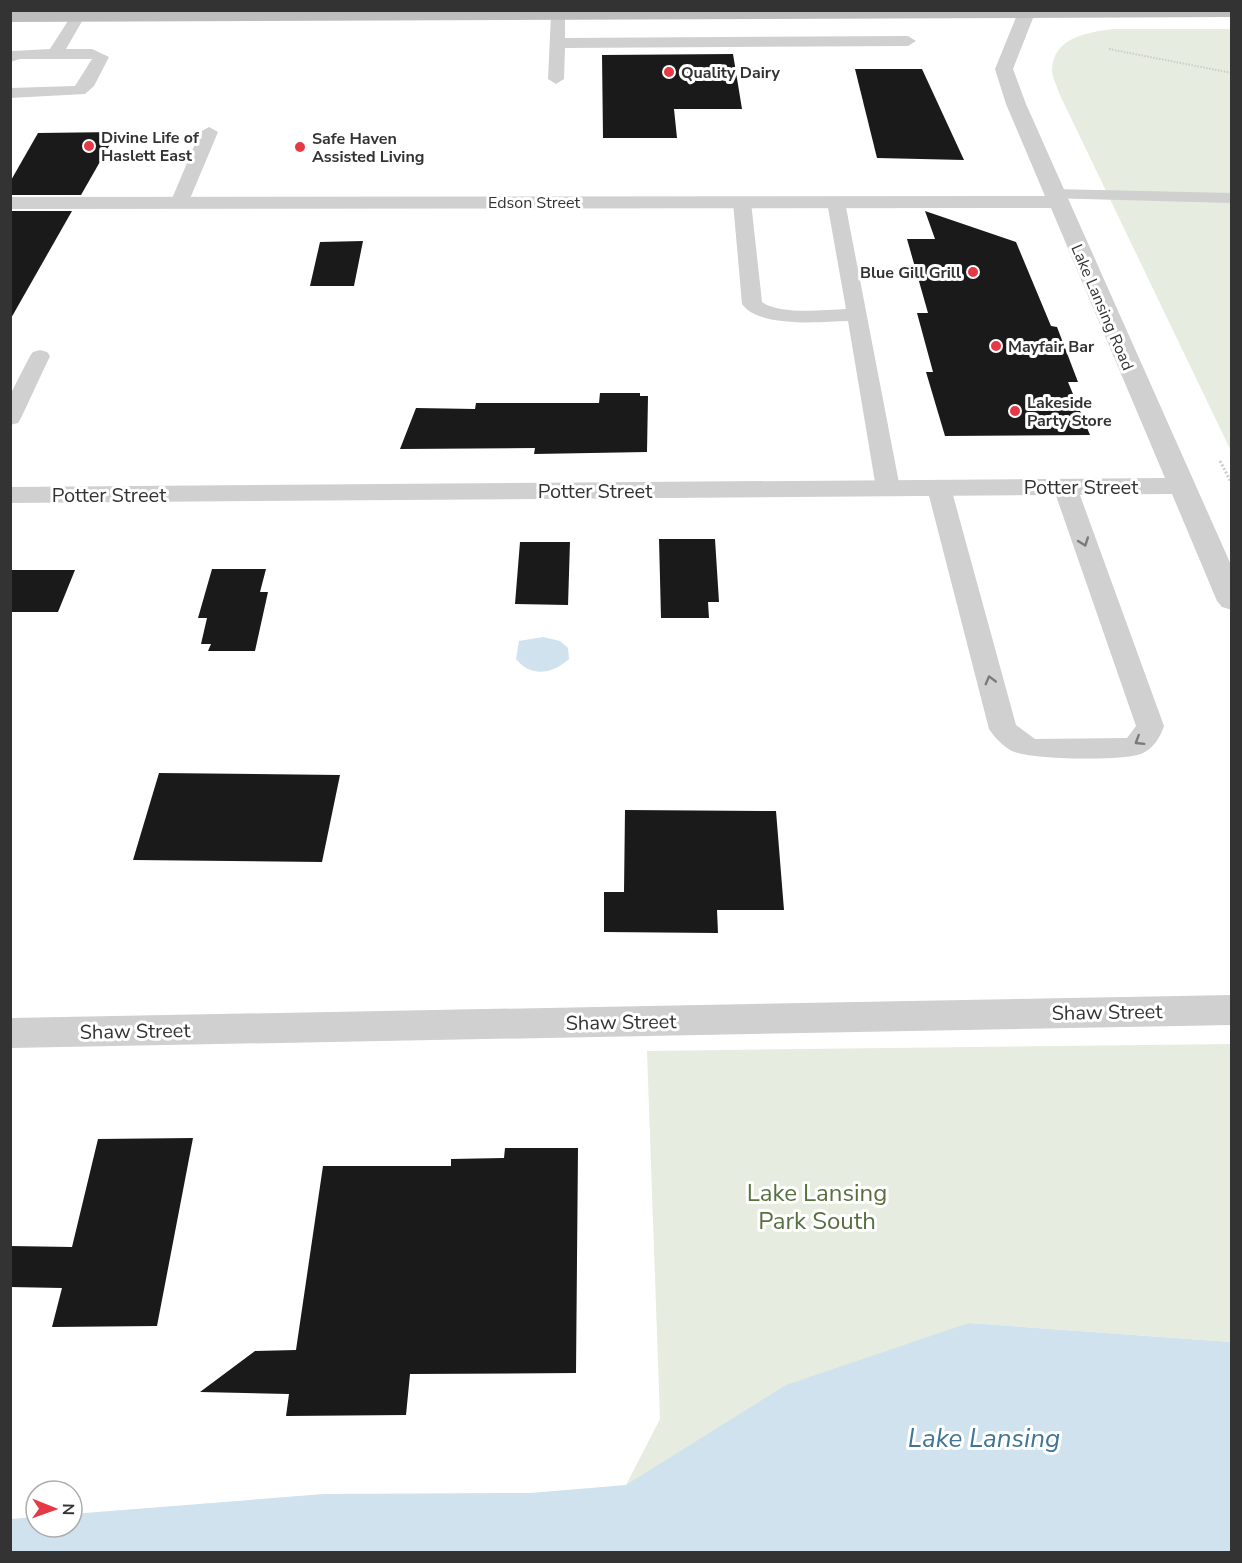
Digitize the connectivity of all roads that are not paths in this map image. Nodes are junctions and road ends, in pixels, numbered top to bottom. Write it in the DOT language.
graph roads {
  1 [pos="809,12"];
  2 [pos="1026,12"];
  3 [pos="1232,12"];
  4 [pos="610,13"];
  5 [pos="735,14"];
  6 [pos="558,15"];
  7 [pos="78,16"];
  8 [pos="10,17"];
  9 [pos="908,41"];
  10 [pos="740,42"];
  11 [pos="558,43"];
  12 [pos="55,54"];
  13 [pos="10,57"];
  14 [pos="556,79"];
  15 [pos="10,93"];
  16 [pos="209,132"];
  17 [pos="1055,198"];
  18 [pos="1232,198"];
  19 [pos="180,201"];
  20 [pos="10,202"];
  21 [pos="742,202"];
  22 [pos="836,202"];
  23 [pos="856,315"];
  24 [pos="40,356"];
  25 [pos="10,418"];
  26 [pos="1180,486"];
  27 [pos="1065,487"];
  28 [pos="888,488"];
  29 [pos="939,488"];
  30 [pos="10,495"];
  31 [pos="1232,601"];
  32 [pos="1232,1010"];
  33 [pos="10,1033"];
  1 -- 2 [label="main road"];
  1 -- 5 [label="main road"];
  2 -- 3 [label="main road"];
  2 -- 17 [label="street, Lake Lansing Road"];
  4 -- 5 [label="main road"];
  4 -- 6 [label="main road"];
  5 -- 10 [label="lane"];
  6 -- 7 [label="main road"];
  6 -- 11 [label="lane"];
  7 -- 8 [label="main road"];
  7 -- 12 [label="lane"];
  9 -- 10 [label="lane"];
  10 -- 11 [label="lane"];
  11 -- 14 [label="lane"];
  12 -- 13 [label="lane"];
  12 -- 15 [label="lane"];
  16 -- 19 [label="lane"];
  17 -- 18 [label="lane"];
  17 -- 22 [label="street, Edson Street"];
  17 -- 26 [label="street, Lake Lansing Road"];
  19 -- 20 [label="street, Edson Street"];
  19 -- 21 [label="street, Edson Street"];
  21 -- 22 [label="street, Edson Street"];
  21 -- 23 [label="lane"];
  22 -- 23 [label="lane"];
  23 -- 28 [label="lane"];
  24 -- 25 [label="lane"];
  26 -- 27 [label="street, Potter Street"];
  26 -- 31 [label="street, Lake Lansing Road"];
  27 -- 29 [label="street, Potter Street"];
  27 -- 29 [label="lane, one-way"];
  28 -- 29 [label="street, Potter Street"];
  28 -- 30 [label="street, Potter Street"];
  32 -- 33 [label="street, Shaw Street"];
}
